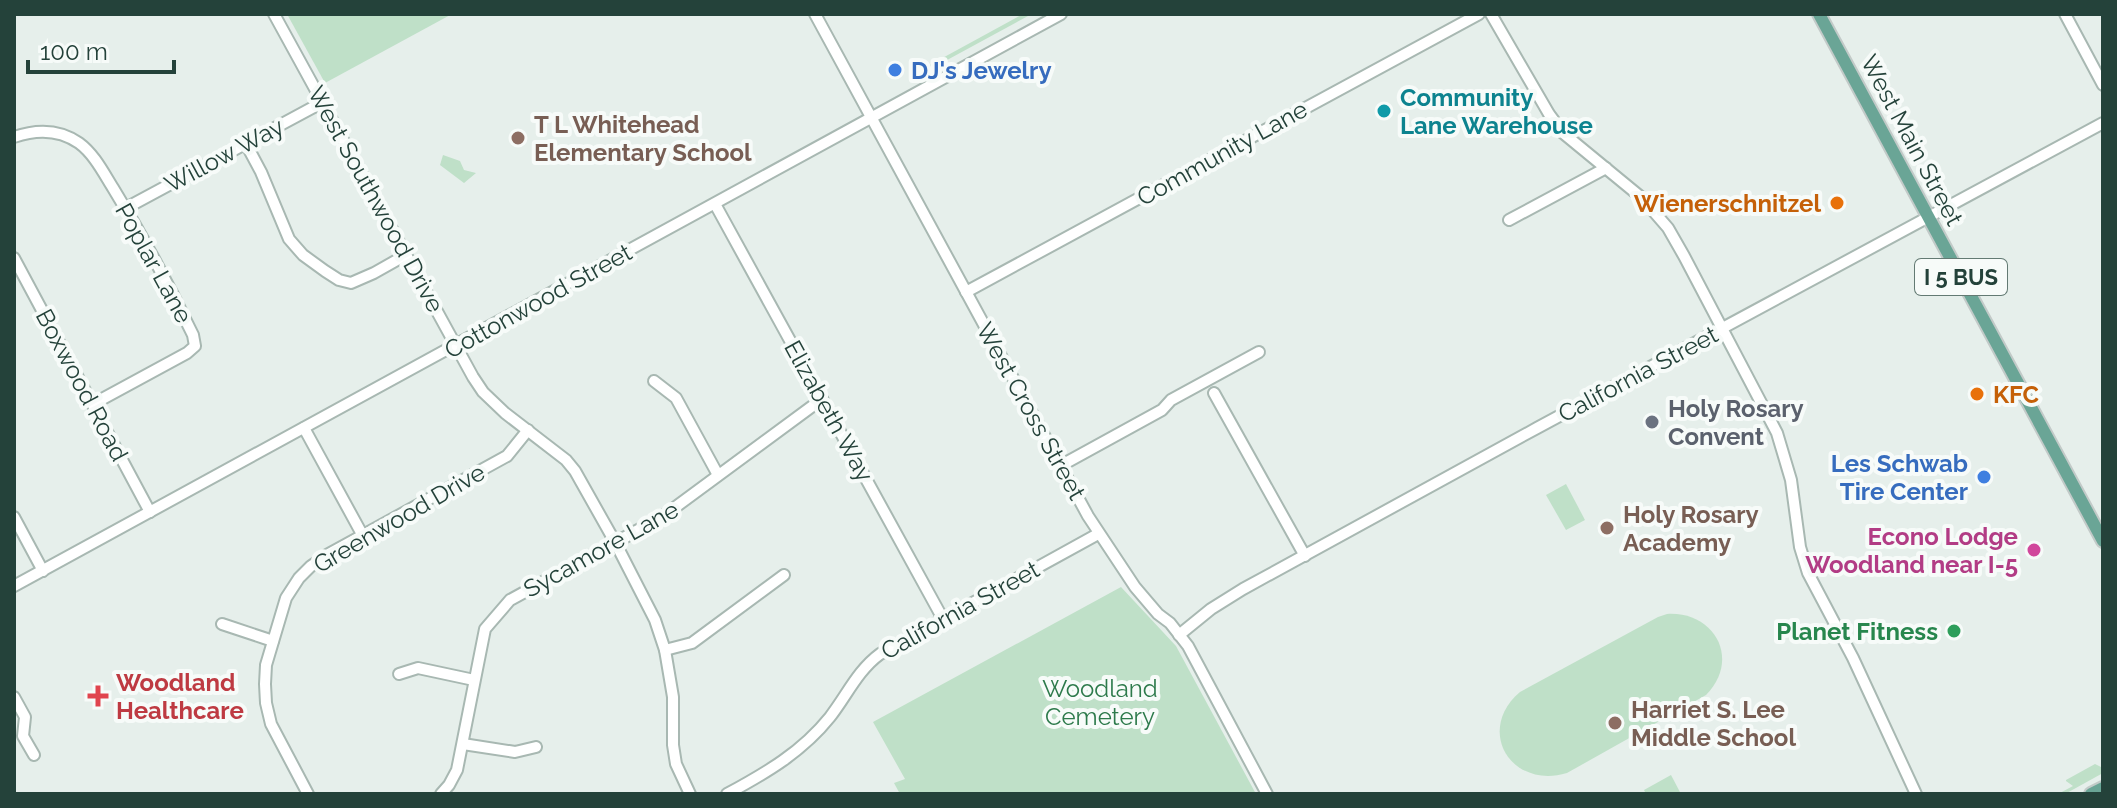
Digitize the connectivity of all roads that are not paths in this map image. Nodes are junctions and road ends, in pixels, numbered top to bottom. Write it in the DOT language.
graph roads {
  1 [pos="274,14"];
  2 [pos="815,14"];
  3 [pos="1061,14"];
  4 [pos="1479,14"];
  5 [pos="1491,14"];
  6 [pos="1819,14"];
  7 [pos="2065,14"];
  8 [pos="2103,85"];
  9 [pos="323,102"];
  10 [pos="871,118"];
  11 [pos="2103,123"];
  12 [pos="14,137"];
  13 [pos="246,144"];
  14 [pos="1606,168"];
  15 [pos="715,204"];
  16 [pos="126,208"];
  17 [pos="1928,216"];
  18 [pos="1509,220"];
  19 [pos="406,255"];
  20 [pos="14,258"];
  21 [pos="966,292"];
  22 [pos="1722,328"];
  23 [pos="455,345"];
  24 [pos="1259,352"];
  25 [pos="654,381"];
  26 [pos="1214,393"];
  27 [pos="822,399"];
  28 [pos="93,404"];
  29 [pos="304,428"];
  30 [pos="528,430"];
  31 [pos="1060,466"];
  32 [pos="718,475"];
  33 [pos="150,512"];
  34 [pos="14,517"];
  35 [pos="1098,534"];
  36 [pos="363,536"];
  37 [pos="2103,541"];
  38 [pos="615,542"];
  39 [pos="1305,556"];
  40 [pos="43,571"];
  41 [pos="784,575"];
  42 [pos="14,586"];
  43 [pos="943,619"];
  44 [pos="222,624"];
  45 [pos="1179,635"];
  46 [pos="273,641"];
  47 [pos="665,650"];
  48 [pos="399,674"];
  49 [pos="474,680"];
  50 [pos="14,697"];
  51 [pos="19,725"];
  52 [pos="463,744"];
  53 [pos="536,747"];
  54 [pos="34,755"];
  55 [pos="2103,788"];
  56 [pos="308,794"];
  57 [pos="441,794"];
  58 [pos="690,794"];
  59 [pos="727,794"];
  60 [pos="1267,794"];
  61 [pos="1916,794"];
  62 [pos="2091,794"];
  1 -- 9 [label="street, West Southwood Drive"];
  2 -- 10 [label="street, West Cross Street"];
  3 -- 10 [label="street, Cottonwood Street"];
  4 -- 21 [label="street, Community Lane"];
  5 -- 14 [label="street"];
  6 -- 17 [label="main road, West Main Street / I 5 BUS"];
  7 -- 8 [label="street"];
  9 -- 13 [label="street, Willow Way"];
  9 -- 19 [label="street, West Southwood Drive"];
  10 -- 15 [label="street, Cottonwood Street"];
  10 -- 21 [label="street, West Cross Street"];
  11 -- 17 [label="street, California Street"];
  12 -- 16 [label="street, Poplar Lane"];
  13 -- 16 [label="street, Willow Way"];
  13 -- 19 [label="street"];
  14 -- 18 [label="street"];
  14 -- 22 [label="street"];
  15 -- 23 [label="street, Cottonwood Street"];
  15 -- 27 [label="street, Elizabeth Way"];
  16 -- 28 [label="street, Poplar Lane"];
  17 -- 22 [label="street, California Street"];
  17 -- 37 [label="main road, West Main Street / I 5 BUS"];
  19 -- 23 [label="street, West Southwood Drive"];
  20 -- 28 [label="street, Boxwood Road"];
  21 -- 31 [label="street, West Cross Street"];
  22 -- 39 [label="street, California Street"];
  22 -- 61 [label="street"];
  23 -- 29 [label="street, Cottonwood Street"];
  23 -- 30 [label="street, West Southwood Drive"];
  24 -- 31 [label="street"];
  25 -- 32 [label="street"];
  26 -- 39 [label="street"];
  27 -- 32 [label="street, Sycamore Lane"];
  27 -- 43 [label="street, Elizabeth Way"];
  28 -- 33 [label="street, Boxwood Road"];
  29 -- 33 [label="street, Cottonwood Street"];
  29 -- 36 [label="street"];
  30 -- 36 [label="street, Greenwood Drive"];
  30 -- 38 [label="street, West Southwood Drive"];
  31 -- 35 [label="street, West Cross Street"];
  32 -- 38 [label="street, Sycamore Lane"];
  33 -- 40 [label="street, Cottonwood Street"];
  34 -- 40 [label="street"];
  35 -- 43 [label="street, California Street"];
  35 -- 45 [label="street, West Cross Street"];
  36 -- 46 [label="street, Greenwood Drive"];
  38 -- 47 [label="street, West Southwood Drive"];
  38 -- 49 [label="street, Sycamore Lane"];
  39 -- 45 [label="street, California Street"];
  40 -- 42 [label="street, Cottonwood Street"];
  41 -- 47 [label="street"];
  43 -- 59 [label="street, California Street"];
  44 -- 46 [label="street"];
  45 -- 60 [label="street, West Cross Street"];
  46 -- 56 [label="street, Greenwood Drive"];
  47 -- 58 [label="street, West Southwood Drive"];
  48 -- 49 [label="street"];
  49 -- 52 [label="street, Sycamore Lane"];
  50 -- 51 [label="street"];
  51 -- 54 [label="street"];
  52 -- 53 [label="street"];
  52 -- 57 [label="street, Sycamore Lane"];
  55 -- 62 [label="main road"];
}
